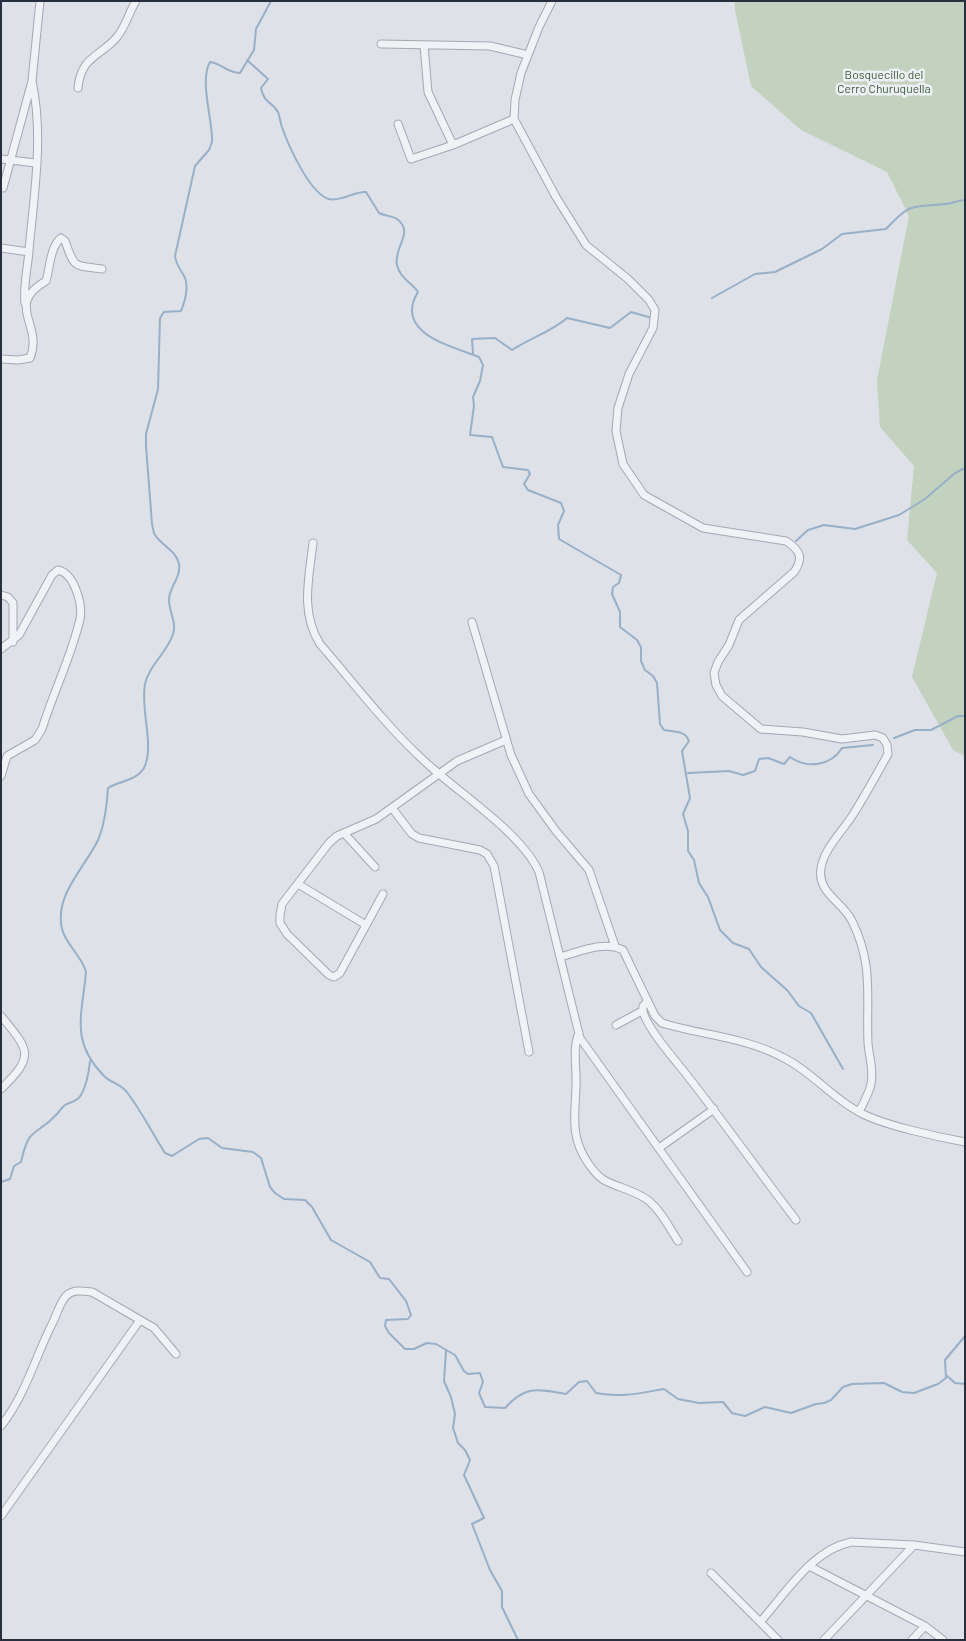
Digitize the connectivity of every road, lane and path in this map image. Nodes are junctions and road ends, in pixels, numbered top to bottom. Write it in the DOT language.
graph roads {
  1 [pos="40,1"];
  2 [pos="136,1"];
  3 [pos="552,1"];
  4 [pos="381,44"];
  5 [pos="424,45"];
  6 [pos="528,55"];
  7 [pos="32,81"];
  8 [pos="78,88"];
  9 [pos="514,119"];
  10 [pos="398,124"];
  11 [pos="454,145"];
  12 [pos="1,158"];
  13 [pos="11,160"];
  14 [pos="36,163"];
  15 [pos="3,188"];
  16 [pos="1,248"];
  17 [pos="29,252"];
  18 [pos="102,269"];
  19 [pos="25,303"];
  20 [pos="1,358"];
  21 [pos="313,543"];
  22 [pos="1,595"];
  23 [pos="472,622"];
  24 [pos="13,642"];
  25 [pos="1,650"];
  26 [pos="506,740"];
  27 [pos="438,774"];
  28 [pos="1,776"];
  29 [pos="392,808"];
  30 [pos="344,833"];
  31 [pos="375,867"];
  32 [pos="298,884"];
  33 [pos="382,894"];
  34 [pos="366,925"];
  35 [pos="615,946"];
  36 [pos="560,957"];
  37 [pos="647,1002"];
  38 [pos="642,1011"];
  39 [pos="1,1016"];
  40 [pos="616,1025"];
  41 [pos="579,1033"];
  42 [pos="529,1052"];
  43 [pos="1,1089"];
  44 [pos="714,1109"];
  45 [pos="859,1112"];
  46 [pos="965,1142"];
  47 [pos="660,1148"];
  48 [pos="796,1220"];
  49 [pos="678,1241"];
  50 [pos="747,1272"];
  51 [pos="140,1320"];
  52 [pos="176,1354"];
  53 [pos="1,1426"];
  54 [pos="1,1516"];
  55 [pos="914,1545"];
  56 [pos="965,1552"];
  57 [pos="809,1566"];
  58 [pos="711,1573"];
  59 [pos="867,1594"];
  60 [pos="761,1621"];
  61 [pos="925,1626"];
  62 [pos="778,1640"];
  63 [pos="824,1640"];
  64 [pos="912,1640"];
  65 [pos="943,1640"];
  1 -- 7 [label="street"];
  2 -- 8 [label="street"];
  3 -- 6 [label="street"];
  4 -- 5 [label="street"];
  5 -- 6 [label="street"];
  5 -- 11 [label="street"];
  6 -- 9 [label="street"];
  7 -- 13 [label="street"];
  7 -- 14 [label="street"];
  9 -- 11 [label="street"];
  9 -- 45 [label="street"];
  10 -- 11 [label="street"];
  12 -- 13 [label="street"];
  13 -- 14 [label="street"];
  13 -- 15 [label="street"];
  14 -- 17 [label="street"];
  16 -- 17 [label="street"];
  17 -- 19 [label="street"];
  18 -- 19 [label="street"];
  19 -- 20 [label="street"];
  21 -- 27 [label="street"];
  22 -- 24 [label="street"];
  23 -- 26 [label="street"];
  24 -- 25 [label="street"];
  24 -- 28 [label="street"];
  26 -- 27 [label="street"];
  26 -- 35 [label="street"];
  27 -- 29 [label="street"];
  27 -- 36 [label="street"];
  29 -- 30 [label="street"];
  29 -- 42 [label="street"];
  30 -- 31 [label="street"];
  30 -- 32 [label="street"];
  32 -- 34 [label="street"];
  32 -- 34 [label="street"];
  33 -- 34 [label="street"];
  35 -- 36 [label="street"];
  35 -- 37 [label="street"];
  36 -- 41 [label="street"];
  37 -- 38 [label="street"];
  37 -- 45 [label="street"];
  38 -- 40 [label="street"];
  38 -- 44 [label="street"];
  39 -- 43 [label="street"];
  41 -- 47 [label="street"];
  41 -- 49 [label="street"];
  44 -- 47 [label="street"];
  44 -- 48 [label="street"];
  45 -- 46 [label="street"];
  47 -- 50 [label="street"];
  51 -- 52 [label="street"];
  51 -- 53 [label="street"];
  51 -- 54 [label="street"];
  55 -- 56 [label="street"];
  55 -- 57 [label="street"];
  55 -- 59 [label="street"];
  57 -- 59 [label="street"];
  57 -- 60 [label="street"];
  58 -- 60 [label="street"];
  59 -- 61 [label="street"];
  59 -- 63 [label="street"];
  60 -- 62 [label="street"];
  61 -- 64 [label="street"];
  61 -- 65 [label="street"];
}
